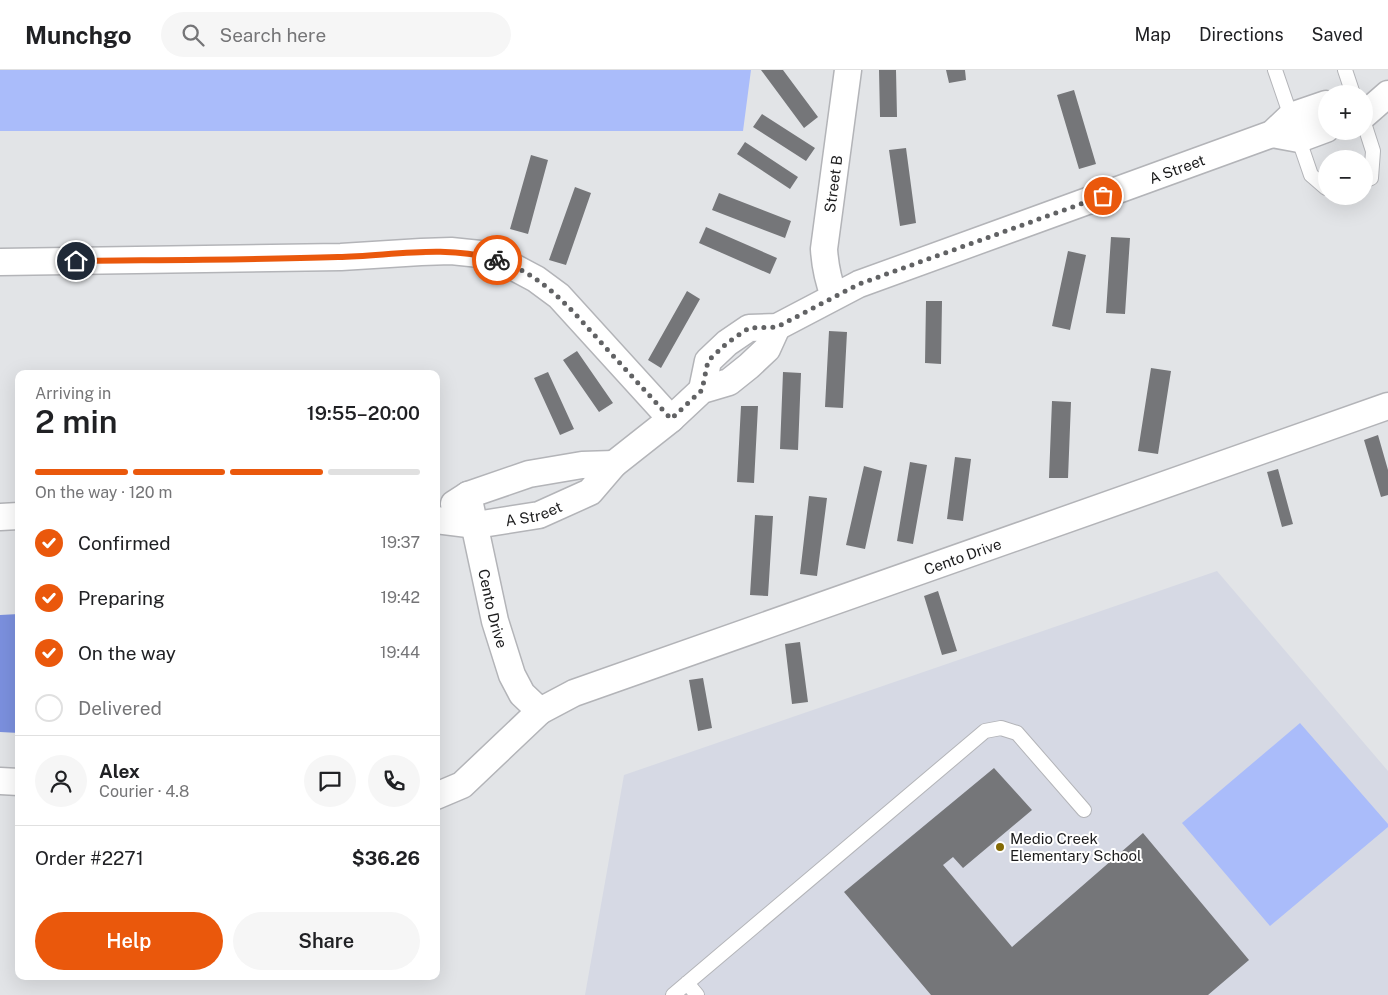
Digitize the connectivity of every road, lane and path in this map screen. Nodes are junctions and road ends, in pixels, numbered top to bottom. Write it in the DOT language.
graph roads {
  1 [pos="848,70"];
  2 [pos="1275,70"];
  3 [pos="1345,70"];
  4 [pos="1350,85"];
  5 [pos="1388,93"];
  6 [pos="1373,94"];
  7 [pos="1373,107"];
  8 [pos="1318,110"];
  9 [pos="1295,128"];
  10 [pos="1318,129"];
  11 [pos="1318,182"];
  12 [pos="0,262"];
  13 [pos="834,296"];
  14 [pos="1388,406"];
  15 [pos="671,419"];
  16 [pos="614,464"];
  17 [pos="468,495"];
  18 [pos="440,512"];
  19 [pos="0,516"];
  20 [pos="15,516"];
  21 [pos="440,520"];
  22 [pos="476,525"];
  23 [pos="540,711"];
  24 [pos="0,781"];
  25 [pos="15,782"];
  26 [pos="440,794"];
  27 [pos="1084,810"];
  28 [pos="687,983"];
  29 [pos="673,995"];
  30 [pos="697,995"];
  1 -- 13 [label="street, Street B"];
  2 -- 9 [label="lane"];
  3 -- 4 [label="lane"];
  5 -- 6 [label="street"];
  5 -- 7 [label="street"];
  8 -- 9 [label="street, A Street"];
  9 -- 10 [label="street"];
  9 -- 11 [label="lane"];
  9 -- 13 [label="street, A Street"];
  12 -- 15 [label="street"];
  13 -- 15 [label="street, A Street"];
  14 -- 23 [label="street, Cento Drive"];
  15 -- 16 [label="street, A Street"];
  16 -- 17 [label="street"];
  16 -- 22 [label="street, A Street"];
  17 -- 18 [label="street"];
  17 -- 22 [label="street, Cento Drive"];
  19 -- 20 [label="street"];
  21 -- 22 [label="street, A Street"];
  22 -- 23 [label="street, Cento Drive"];
  23 -- 26 [label="street, Cento Drive"];
  24 -- 25 [label="street"];
  27 -- 28 [label="lane"];
  28 -- 29 [label="lane"];
  28 -- 30 [label="lane"];
}
